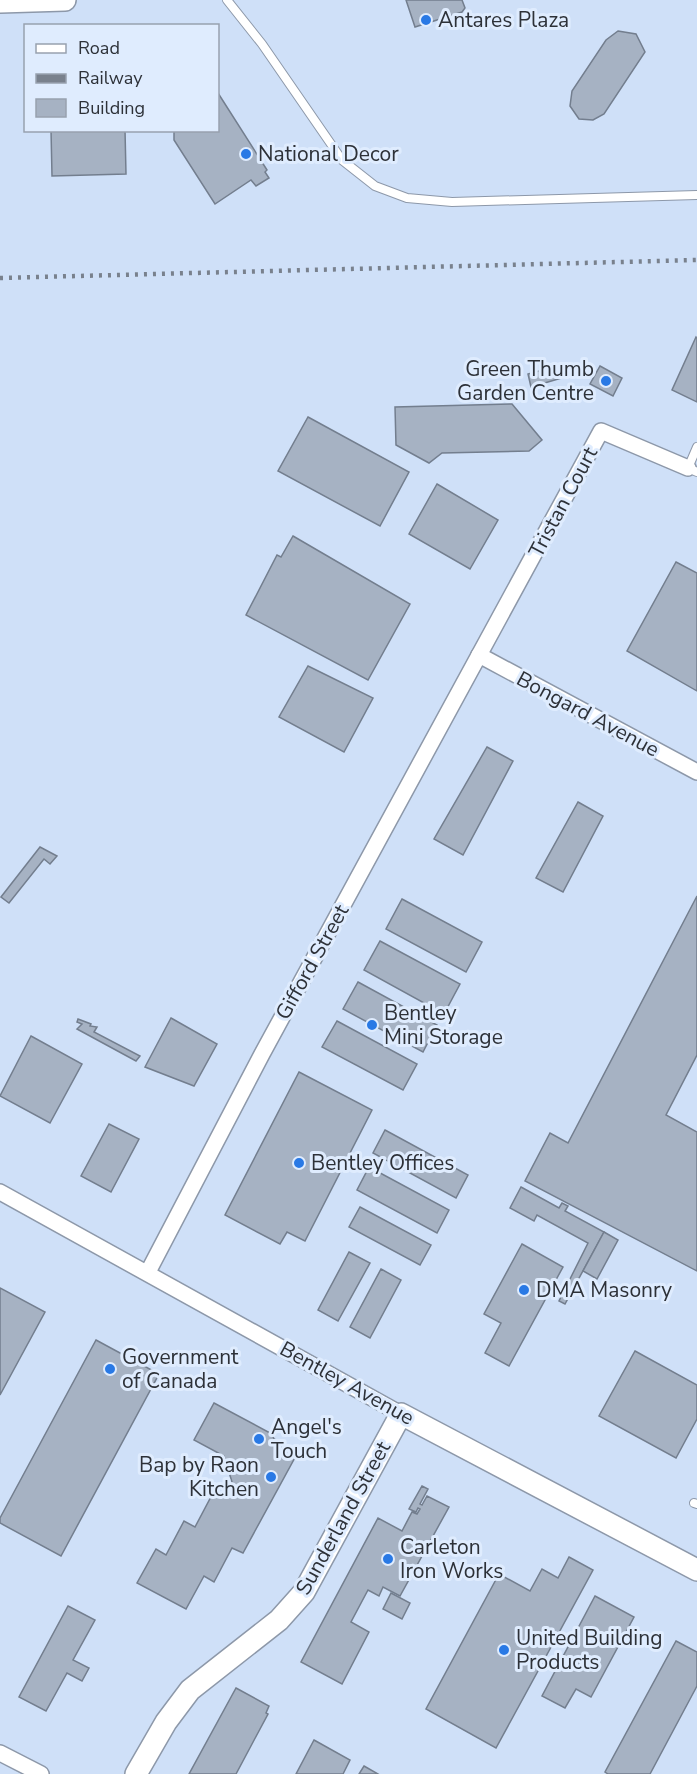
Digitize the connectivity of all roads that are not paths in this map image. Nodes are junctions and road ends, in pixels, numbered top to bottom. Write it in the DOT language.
graph roads {
  1 [pos="65,0"];
  2 [pos="227,0"];
  3 [pos="0,2"];
  4 [pos="697,195"];
  5 [pos="697,447"];
  6 [pos="692,470"];
  7 [pos="480,655"];
  8 [pos="697,772"];
  9 [pos="0,1192"];
  10 [pos="148,1272"];
  11 [pos="401,1414"];
  12 [pos="697,1570"];
  13 [pos="0,1753"];
  14 [pos="41,1774"];
  15 [pos="136,1774"];
  1 -- 3 [label="street"];
  2 -- 4 [label="lane"];
  5 -- 6 [label="lane"];
  6 -- 7 [label="street, Tristan Court"];
  7 -- 8 [label="street, Bongard Avenue"];
  7 -- 10 [label="street, Gifford Street"];
  9 -- 10 [label="street, Bentley Avenue"];
  10 -- 11 [label="street, Bentley Avenue"];
  11 -- 12 [label="street, Bentley Avenue"];
  11 -- 15 [label="street, Sunderland Street"];
  13 -- 14 [label="street"];
}
